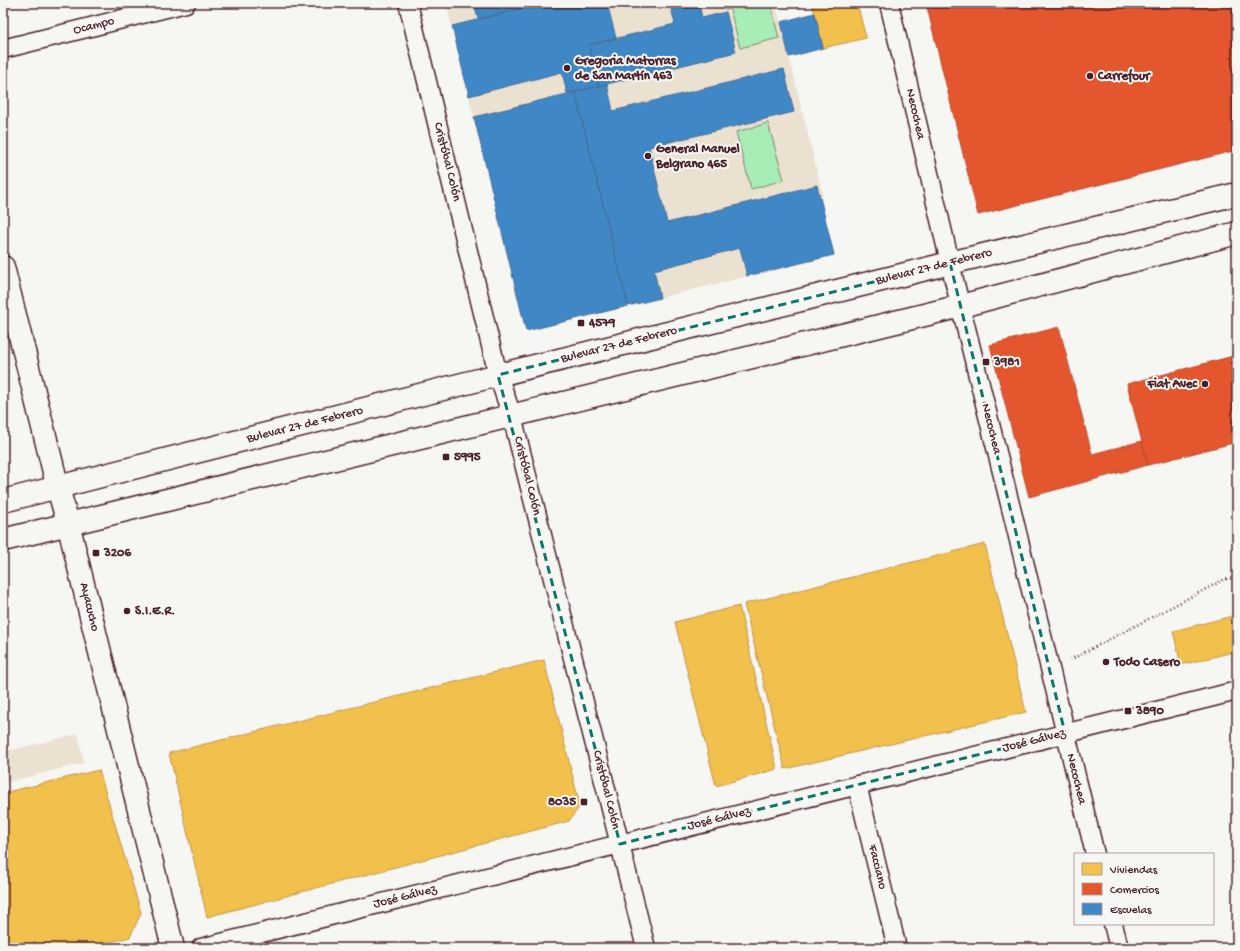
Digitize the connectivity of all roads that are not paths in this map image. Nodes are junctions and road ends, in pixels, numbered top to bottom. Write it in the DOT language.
graph roads {
  1 [pos="186,3"];
  2 [pos="408,3"];
  3 [pos="889,3"];
  4 [pos="3,49"];
  5 [pos="1237,194"];
  6 [pos="1237,233"];
  7 [pos="950,263"];
  8 [pos="3,267"];
  9 [pos="960,306"];
  10 [pos="498,375"];
  11 [pos="512,416"];
  12 [pos="58,488"];
  13 [pos="3,501"];
  14 [pos="68,523"];
  15 [pos="3,540"];
  16 [pos="1237,691"];
  17 [pos="1065,733"];
  18 [pos="857,785"];
  19 [pos="620,844"];
  20 [pos="1095,853"];
  21 [pos="1113,925"];
  22 [pos="173,948"];
  23 [pos="201,948"];
  24 [pos="646,948"];
  25 [pos="897,948"];
  26 [pos="1119,948"];
  1 -- 4 [label="street, Ocampo"];
  2 -- 10 [label="street, Cristóbal Colón"];
  3 -- 7 [label="street, Necochea"];
  5 -- 7 [label="main road, Bulevar 27 de Febrero"];
  6 -- 9 [label="main road"];
  7 -- 9 [label="street, Necochea"];
  7 -- 10 [label="main road, Bulevar 27 de Febrero"];
  8 -- 12 [label="main road, Ayacucho"];
  9 -- 11 [label="main road"];
  9 -- 17 [label="street, Necochea"];
  10 -- 11 [label="street, Cristóbal Colón"];
  10 -- 12 [label="main road, Bulevar 27 de Febrero"];
  11 -- 14 [label="main road"];
  11 -- 19 [label="street, Cristóbal Colón"];
  12 -- 13 [label="main road, Bulevar 27 de Febrero"];
  12 -- 14 [label="main road, Ayacucho"];
  14 -- 15 [label="main road"];
  14 -- 22 [label="main road, Ayacucho"];
  16 -- 17 [label="street, José Gálvez"];
  17 -- 18 [label="street, José Gálvez"];
  17 -- 20 [label="street, Necochea"];
  18 -- 19 [label="street, José Gálvez"];
  18 -- 25 [label="street, Facciano"];
  19 -- 23 [label="street, José Gálvez"];
  19 -- 24 [label="street, Cristóbal Colón"];
  21 -- 26 [label="street"];
}
